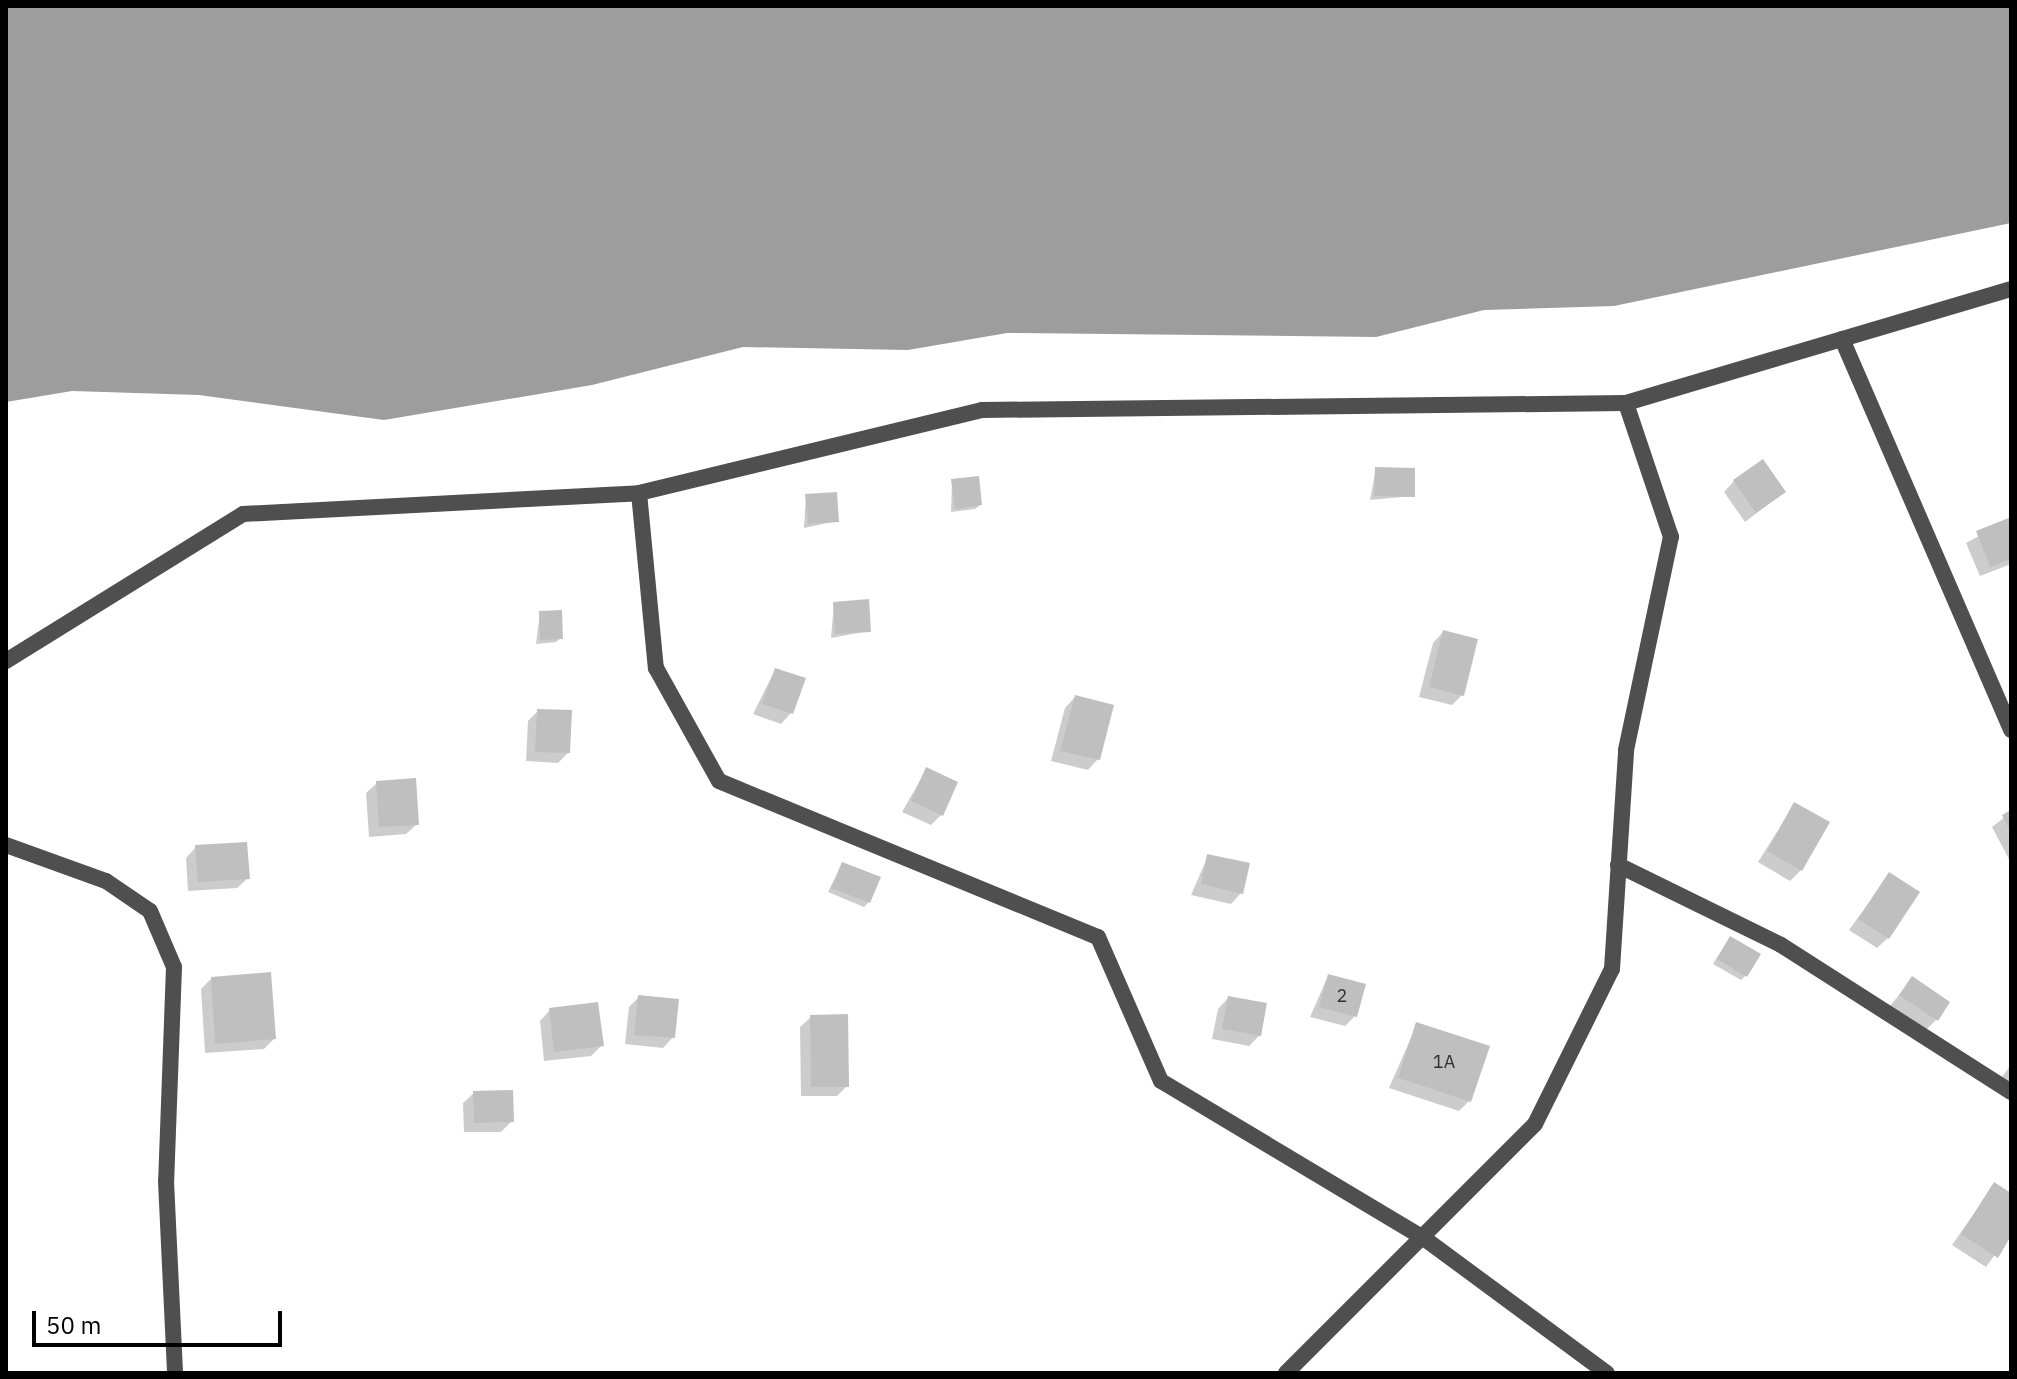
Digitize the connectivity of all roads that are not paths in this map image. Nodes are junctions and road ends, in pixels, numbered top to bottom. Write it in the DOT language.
graph roads {
  1 [pos="2011,289"];
  2 [pos="1842,339"];
  3 [pos="1626,403"];
  4 [pos="639,493"];
  5 [pos="6,661"];
  6 [pos="2011,730"];
  7 [pos="6,845"];
  8 [pos="1618,865"];
  9 [pos="2011,1092"];
  10 [pos="1425,1239"];
  11 [pos="175,1373"];
  12 [pos="1286,1373"];
  13 [pos="1607,1373"];
  1 -- 2 [label="street"];
  2 -- 3 [label="street"];
  2 -- 6 [label="street"];
  3 -- 4 [label="street"];
  3 -- 8 [label="street"];
  4 -- 5 [label="street"];
  4 -- 10 [label="street"];
  7 -- 11 [label="street"];
  8 -- 9 [label="street"];
  8 -- 10 [label="street"];
  10 -- 12 [label="street"];
  10 -- 13 [label="street"];
}
